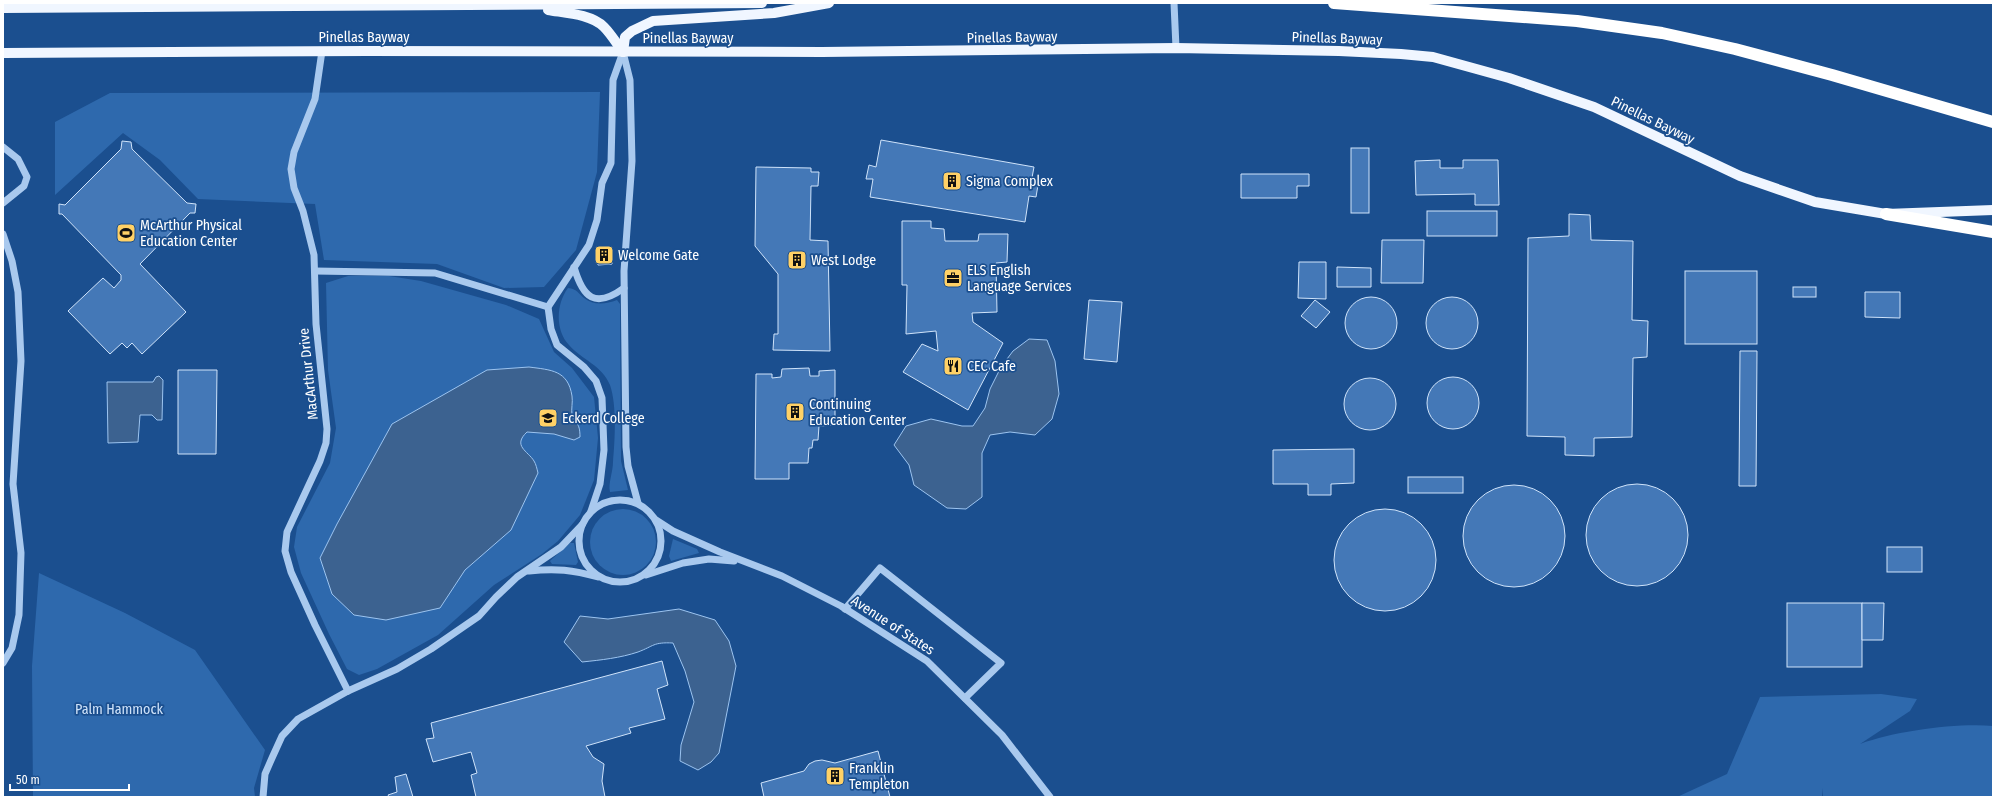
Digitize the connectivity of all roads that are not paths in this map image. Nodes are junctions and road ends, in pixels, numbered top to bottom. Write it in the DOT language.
graph roads {
  1 [pos="762,3"];
  2 [pos="829,3"];
  3 [pos="1174,3"];
  4 [pos="1334,3"];
  5 [pos="520,5"];
  6 [pos="3,8"];
  7 [pos="1176,48"];
  8 [pos="322,51"];
  9 [pos="623,52"];
  10 [pos="3,53"];
  11 [pos="1993,122"];
  12 [pos="3,147"];
  13 [pos="3,203"];
  14 [pos="1993,210"];
  15 [pos="1886,214"];
  16 [pos="1993,232"];
  17 [pos="3,234"];
  18 [pos="574,267"];
  19 [pos="315,271"];
  20 [pos="624,288"];
  21 [pos="548,307"];
  22 [pos="638,503"];
  23 [pos="591,511"];
  24 [pos="656,520"];
  25 [pos="582,525"];
  26 [pos="744,562"];
  27 [pos="529,571"];
  28 [pos="637,578"];
  29 [pos="604,579"];
  30 [pos="845,609"];
  31 [pos="3,663"];
  32 [pos="348,691"];
  33 [pos="964,698"];
  34 [pos="263,797"];
  35 [pos="1050,797"];
  1 -- 5 [label="main road"];
  2 -- 9 [label="main road"];
  3 -- 7 [label="street"];
  4 -- 11 [label="highway"];
  5 -- 6 [label="main road"];
  5 -- 9 [label="main road"];
  7 -- 9 [label="main road, Pinellas Bayway"];
  7 -- 15 [label="main road, Pinellas Bayway"];
  8 -- 9 [label="main road, Pinellas Bayway"];
  8 -- 10 [label="main road, Pinellas Bayway"];
  8 -- 19 [label="street, MacArthur Drive"];
  9 -- 18 [label="street"];
  9 -- 20 [label="street"];
  12 -- 13 [label="street"];
  14 -- 15 [label="main road, Pinellas Bayway"];
  15 -- 16 [label="highway"];
  17 -- 31 [label="street"];
  18 -- 20 [label="street"];
  18 -- 21 [label="street"];
  19 -- 21 [label="street"];
  19 -- 32 [label="street, MacArthur Drive"];
  20 -- 22 [label="street"];
  21 -- 23 [label="street"];
  22 -- 23 [label="street"];
  22 -- 24 [label="street"];
  23 -- 25 [label="street"];
  24 -- 26 [label="street, Avenue of States"];
  24 -- 28 [label="street"];
  25 -- 27 [label="street"];
  25 -- 29 [label="street"];
  26 -- 28 [label="street, Avenue of States"];
  26 -- 30 [label="street, Avenue of States"];
  27 -- 29 [label="street"];
  27 -- 32 [label="street"];
  28 -- 29 [label="street"];
  30 -- 33 [label="street, Avenue of States"];
  30 -- 33 [label="street"];
  32 -- 34 [label="street"];
  33 -- 35 [label="street, Avenue of States"];
}
